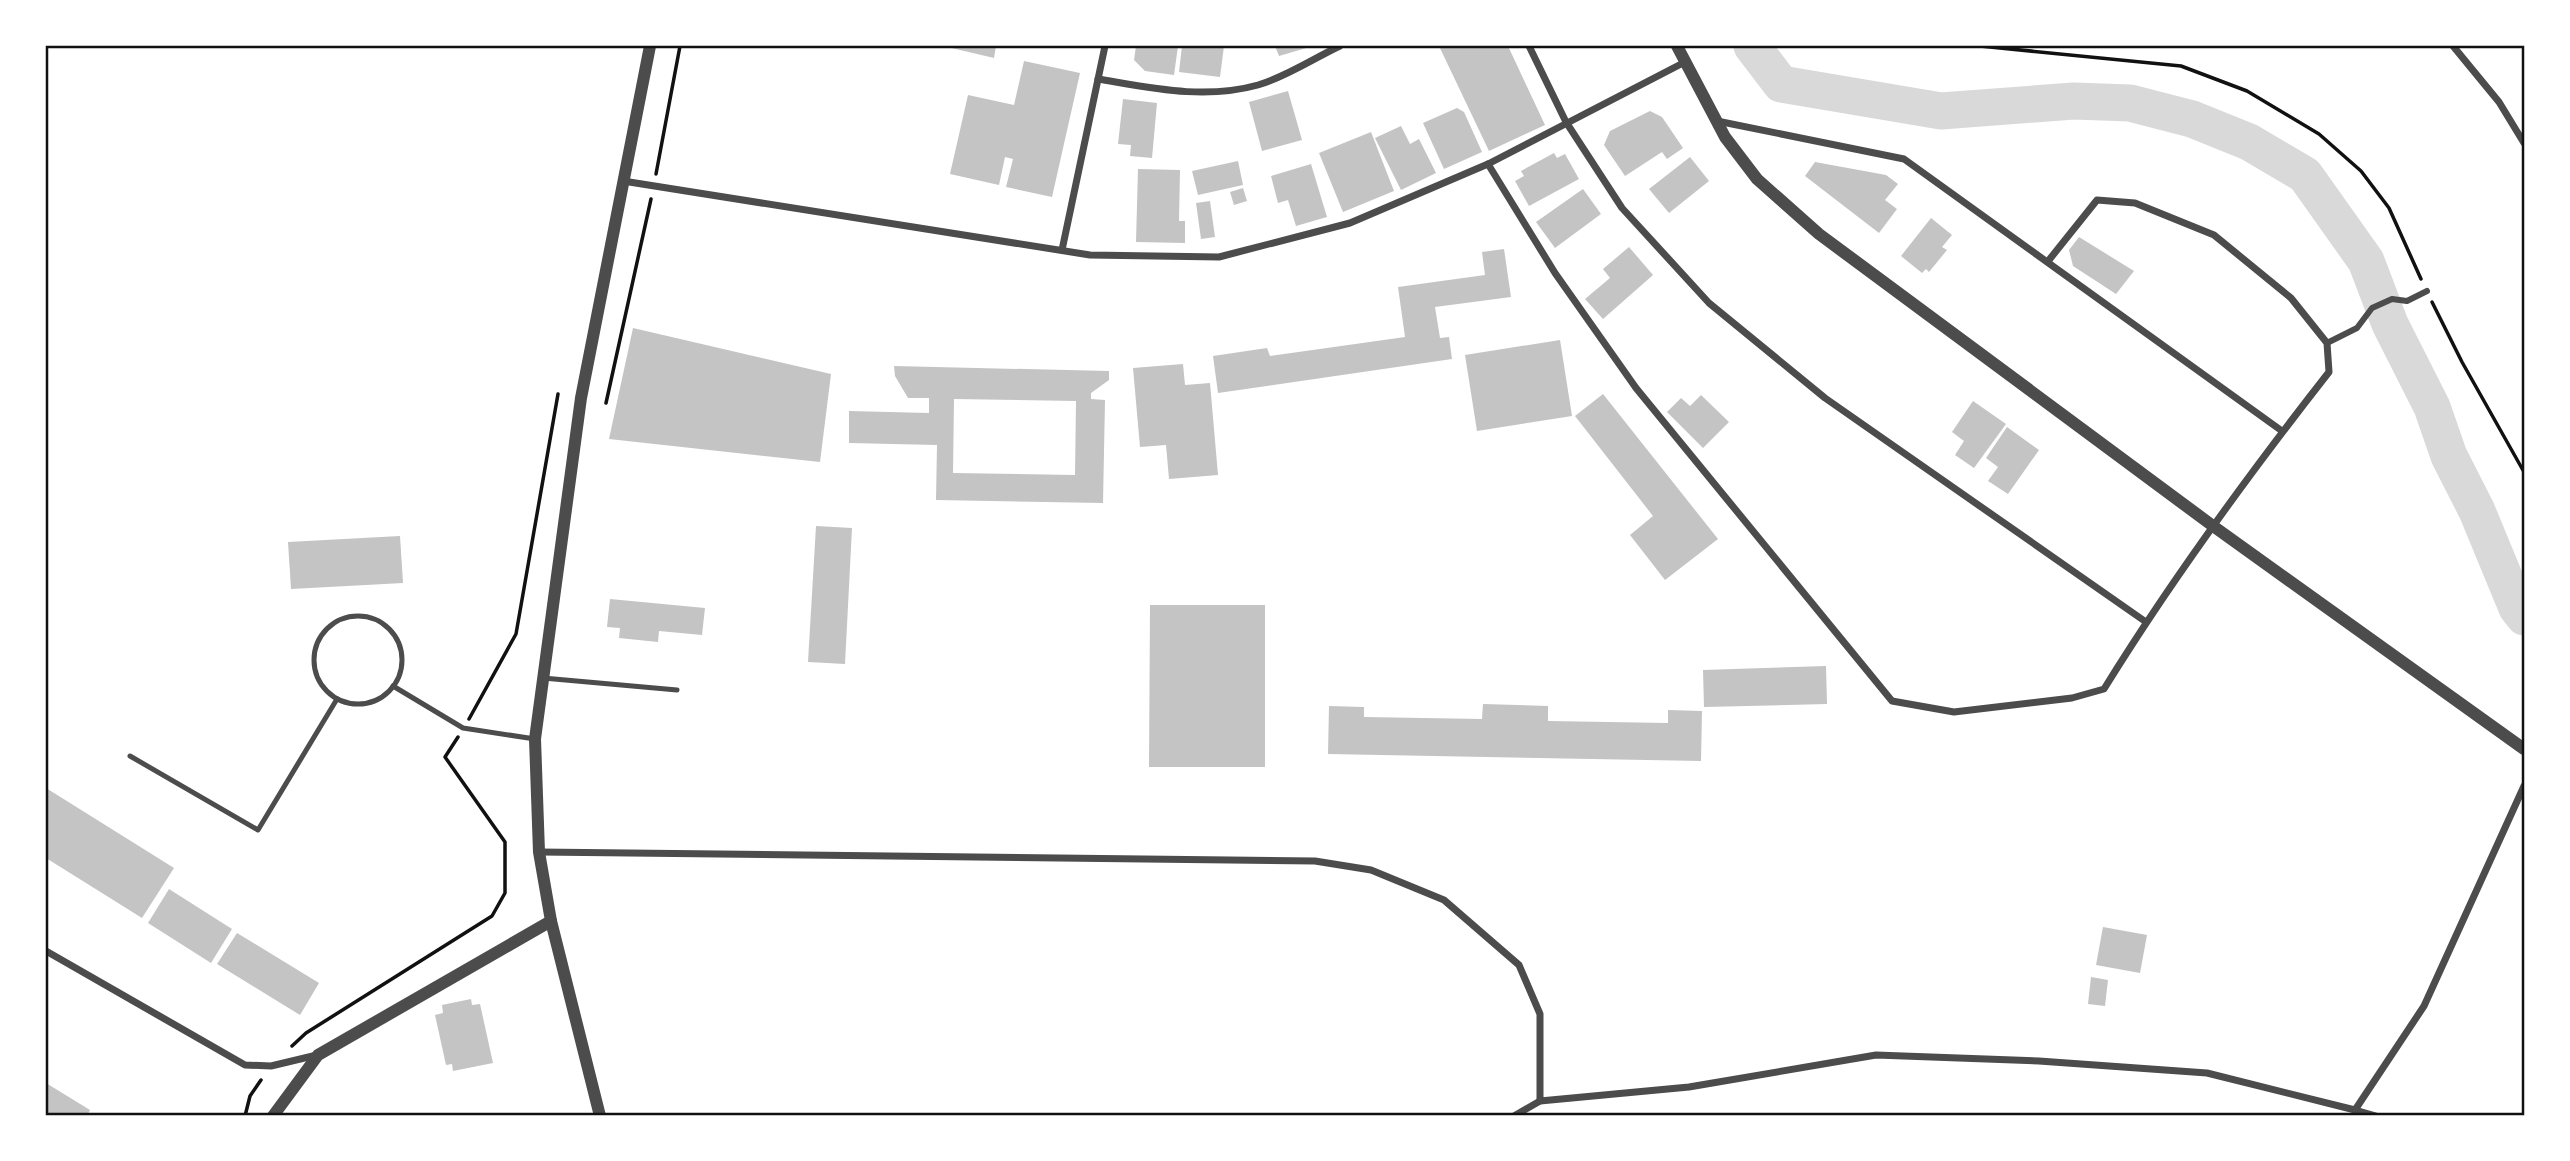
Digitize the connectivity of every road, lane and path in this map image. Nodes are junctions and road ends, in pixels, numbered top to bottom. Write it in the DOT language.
graph roads {
  1 [pos="650,46"];
  2 [pos="680,46"];
  3 [pos="1105,46"];
  4 [pos="1340,46"];
  5 [pos="1528,46"];
  6 [pos="1677,46"];
  7 [pos="1980,46"];
  8 [pos="2453,46"];
  9 [pos="1685,62"];
  10 [pos="1098,79"];
  11 [pos="1716,121"];
  12 [pos="1566,122"];
  13 [pos="2525,143"];
  14 [pos="1488,164"];
  15 [pos="623,181"];
  16 [pos="653,186"];
  17 [pos="1062,250"];
  18 [pos="2049,260"];
  19 [pos="2427,291"];
  20 [pos="2327,343"];
  21 [pos="558,394"];
  22 [pos="606,403"];
  23 [pos="2282,431"];
  24 [pos="2525,472"];
  25 [pos="2213,526"];
  26 [pos="2146,622"];
  27 [pos="543,678"];
  28 [pos="393,686"];
  29 [pos="677,690"];
  30 [pos="337,699"];
  31 [pos="463,728"];
  32 [pos="535,739"];
  33 [pos="2525,749"];
  34 [pos="130,756"];
  35 [pos="2525,786"];
  36 [pos="539,852"];
  37 [pos="551,921"];
  38 [pos="46,951"];
  39 [pos="318,1055"];
  40 [pos="271,1066"];
  41 [pos="1540,1101"];
  42 [pos="2355,1110"];
  43 [pos="245,1115"];
  44 [pos="273,1115"];
  45 [pos="600,1115"];
  46 [pos="1514,1115"];
  47 [pos="2376,1115"];
  1 -- 15 [label="street"];
  2 -- 16 [label="path"];
  3 -- 10 [label="street"];
  4 -- 10 [label="street"];
  5 -- 12 [label="street"];
  6 -- 9 [label="street"];
  7 -- 19 [label="path"];
  8 -- 13 [label="street"];
  9 -- 11 [label="street"];
  9 -- 12 [label="street"];
  10 -- 17 [label="street"];
  11 -- 18 [label="street"];
  11 -- 25 [label="street"];
  12 -- 14 [label="street"];
  12 -- 26 [label="street"];
  14 -- 17 [label="street"];
  14 -- 26 [label="street"];
  15 -- 16 [label="street"];
  15 -- 27 [label="street"];
  16 -- 17 [label="street"];
  16 -- 22 [label="path"];
  18 -- 20 [label="street"];
  18 -- 23 [label="street"];
  19 -- 20 [label="street"];
  19 -- 24 [label="path"];
  20 -- 23 [label="street"];
  21 -- 31 [label="path"];
  23 -- 25 [label="street"];
  25 -- 26 [label="street"];
  25 -- 33 [label="street"];
  27 -- 29 [label="lane"];
  27 -- 32 [label="street"];
  28 -- 30 [label="lane"];
  28 -- 30 [label="lane"];
  28 -- 31 [label="lane"];
  30 -- 34 [label="lane"];
  31 -- 32 [label="lane"];
  31 -- 40 [label="path"];
  32 -- 36 [label="street"];
  35 -- 42 [label="street"];
  36 -- 37 [label="street"];
  36 -- 41 [label="street"];
  37 -- 39 [label="street"];
  37 -- 45 [label="street"];
  38 -- 40 [label="street"];
  39 -- 40 [label="street"];
  39 -- 44 [label="street"];
  40 -- 43 [label="path"];
  41 -- 42 [label="street"];
  41 -- 46 [label="street"];
  42 -- 47 [label="street"];
}
